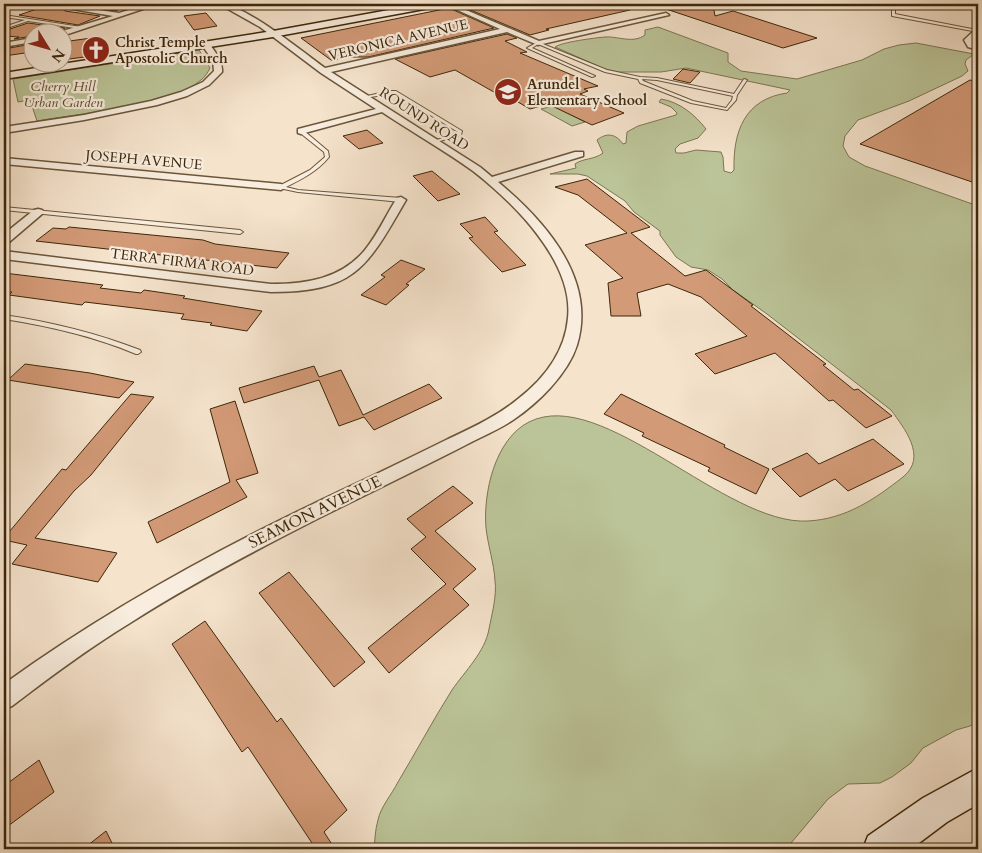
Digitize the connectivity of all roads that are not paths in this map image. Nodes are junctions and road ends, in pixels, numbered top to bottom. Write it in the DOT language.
graph roads {
  1 [pos="46,4"];
  2 [pos="155,4"];
  3 [pos="222,4"];
  4 [pos="435,4"];
  5 [pos="446,4"];
  6 [pos="896,4"];
  7 [pos="121,15"];
  8 [pos="666,15"];
  9 [pos="4,16"];
  10 [pos="28,20"];
  11 [pos="4,28"];
  12 [pos="81,28"];
  13 [pos="507,30"];
  14 [pos="977,30"];
  15 [pos="72,31"];
  16 [pos="273,34"];
  17 [pos="22,42"];
  18 [pos="538,43"];
  19 [pos="4,45"];
  20 [pos="206,45"];
  21 [pos="975,47"];
  22 [pos="324,71"];
  23 [pos="4,76"];
  24 [pos="593,76"];
  25 [pos="640,78"];
  26 [pos="673,80"];
  27 [pos="745,80"];
  28 [pos="666,81"];
  29 [pos="690,83"];
  30 [pos="707,90"];
  31 [pos="735,95"];
  32 [pos="365,96"];
  33 [pos="385,109"];
  34 [pos="4,130"];
  35 [pos="300,131"];
  36 [pos="435,142"];
  37 [pos="580,154"];
  38 [pos="4,161"];
  39 [pos="491,181"];
  40 [pos="281,187"];
  41 [pos="401,200"];
  42 [pos="4,208"];
  43 [pos="38,212"];
  44 [pos="240,232"];
  45 [pos="4,240"];
  46 [pos="4,255"];
  47 [pos="573,294"];
  48 [pos="7,317"];
  49 [pos="4,324"];
  50 [pos="138,352"];
  51 [pos="4,698"];
  52 [pos="978,785"];
  53 [pos="881,849"];
  1 -- 7 [label="street"];
  2 -- 7 [label="street"];
  3 -- 16 [label="street, ROUND ROAD"];
  4 -- 16 [label="street"];
  5 -- 13 [label="street"];
  6 -- 14 [label="lane"];
  7 -- 12 [label="street"];
  8 -- 18 [label="street"];
  9 -- 10 [label="lane"];
  10 -- 11 [label="lane"];
  10 -- 12 [label="lane"];
  12 -- 15 [label="street"];
  13 -- 18 [label="street"];
  13 -- 22 [label="street, VERONICA AVENUE"];
  14 -- 21 [label="street"];
  16 -- 20 [label="street"];
  16 -- 22 [label="street, ROUND ROAD"];
  17 -- 19 [label="street"];
  18 -- 24 [label="lane"];
  18 -- 25 [label="lane"];
  20 -- 23 [label="street"];
  20 -- 34 [label="street"];
  22 -- 32 [label="street, ROUND ROAD"];
  25 -- 28 [label="lane"];
  25 -- 31 [label="lane"];
  26 -- 28 [label="lane"];
  27 -- 31 [label="lane"];
  28 -- 30 [label="lane"];
  29 -- 30 [label="lane"];
  30 -- 31 [label="lane"];
  32 -- 33 [label="street, ROUND ROAD"];
  32 -- 36 [label="lane"];
  33 -- 35 [label="street"];
  33 -- 36 [label="street, ROUND ROAD"];
  35 -- 40 [label="lane"];
  36 -- 39 [label="street, ROUND ROAD"];
  37 -- 39 [label="street"];
  38 -- 40 [label="street, JOSEPH AVENUE"];
  39 -- 47 [label="street, ROUND ROAD"];
  40 -- 41 [label="lane"];
  41 -- 46 [label="street, TERRA FIRMA ROAD"];
  42 -- 43 [label="lane"];
  43 -- 44 [label="lane"];
  43 -- 45 [label="street"];
  47 -- 51 [label="street, SEAMON AVENUE"];
  48 -- 49 [label="lane"];
  48 -- 50 [label="lane"];
  52 -- 53 [label="street"];
}
